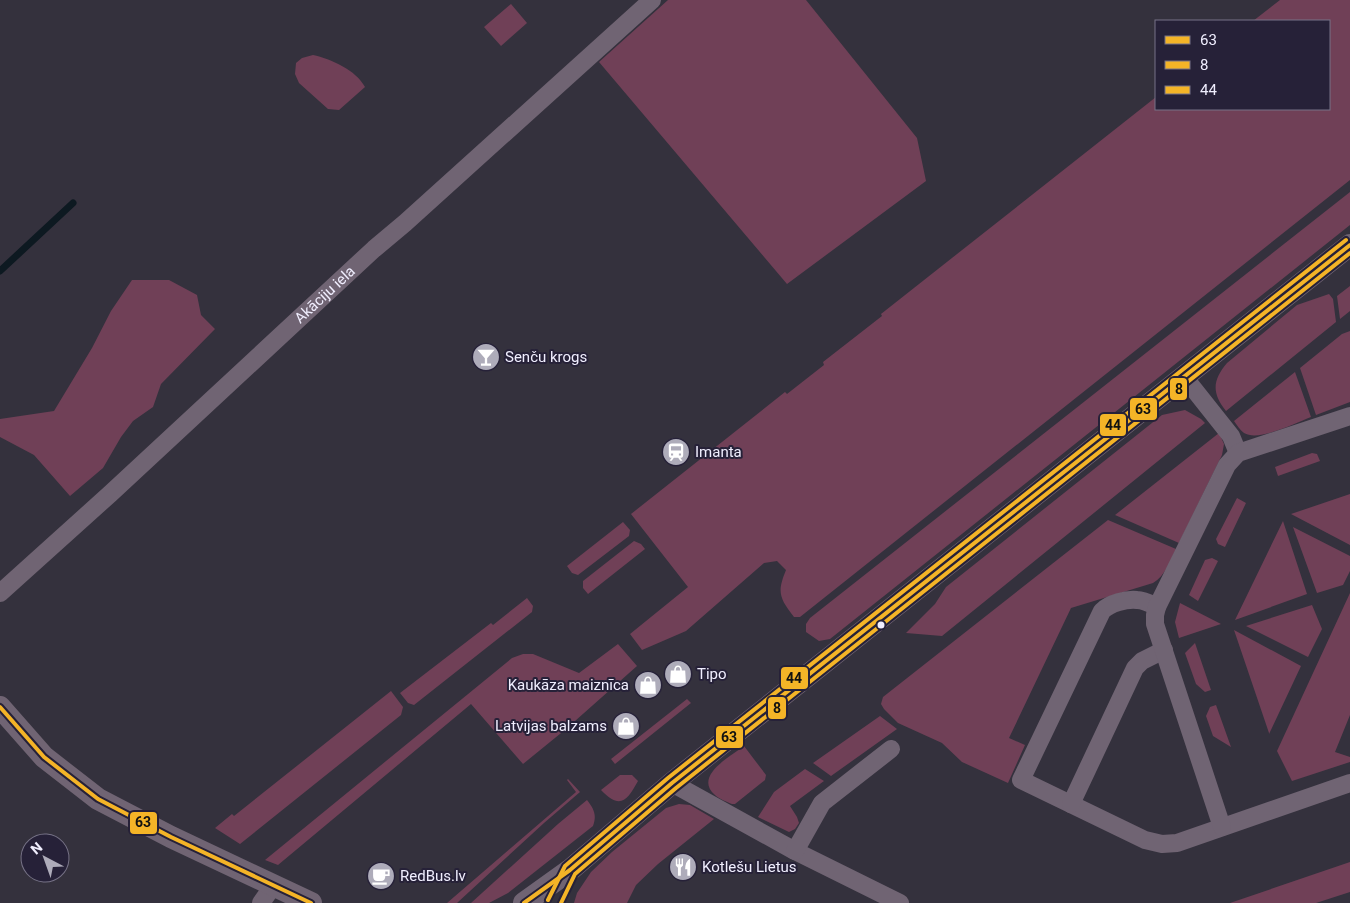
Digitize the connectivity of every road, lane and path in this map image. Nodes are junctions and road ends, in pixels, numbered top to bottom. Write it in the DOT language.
graph roads {
  1 [pos="652,0"];
  2 [pos="1350,245"];
  3 [pos="1185,378"];
  4 [pos="1350,416"];
  5 [pos="1238,453"];
  6 [pos="0,593"];
  7 [pos="1157,606"];
  8 [pos="1164,650"];
  9 [pos="0,707"];
  10 [pos="891,748"];
  11 [pos="672,783"];
  12 [pos="1350,783"];
  13 [pos="1070,804"];
  14 [pos="1222,826"];
  15 [pos="795,851"];
  16 [pos="570,870"];
  17 [pos="267,894"];
  18 [pos="311,903"];
  19 [pos="524,903"];
  20 [pos="554,903"];
  21 [pos="900,903"];
  1 -- 6 [label="street, Akāciju iela"];
  2 -- 3 [label="street"];
  3 -- 5 [label="street"];
  3 -- 11 [label="street"];
  4 -- 5 [label="street"];
  5 -- 7 [label="street"];
  7 -- 8 [label="street"];
  7 -- 13 [label="street"];
  8 -- 13 [label="street"];
  8 -- 14 [label="street"];
  9 -- 17 [label="street"];
  10 -- 15 [label="street"];
  11 -- 15 [label="street"];
  11 -- 16 [label="street"];
  12 -- 14 [label="street"];
  13 -- 14 [label="street"];
  15 -- 21 [label="street"];
  16 -- 19 [label="street"];
  16 -- 20 [label="street"];
  17 -- 18 [label="street"];
}
